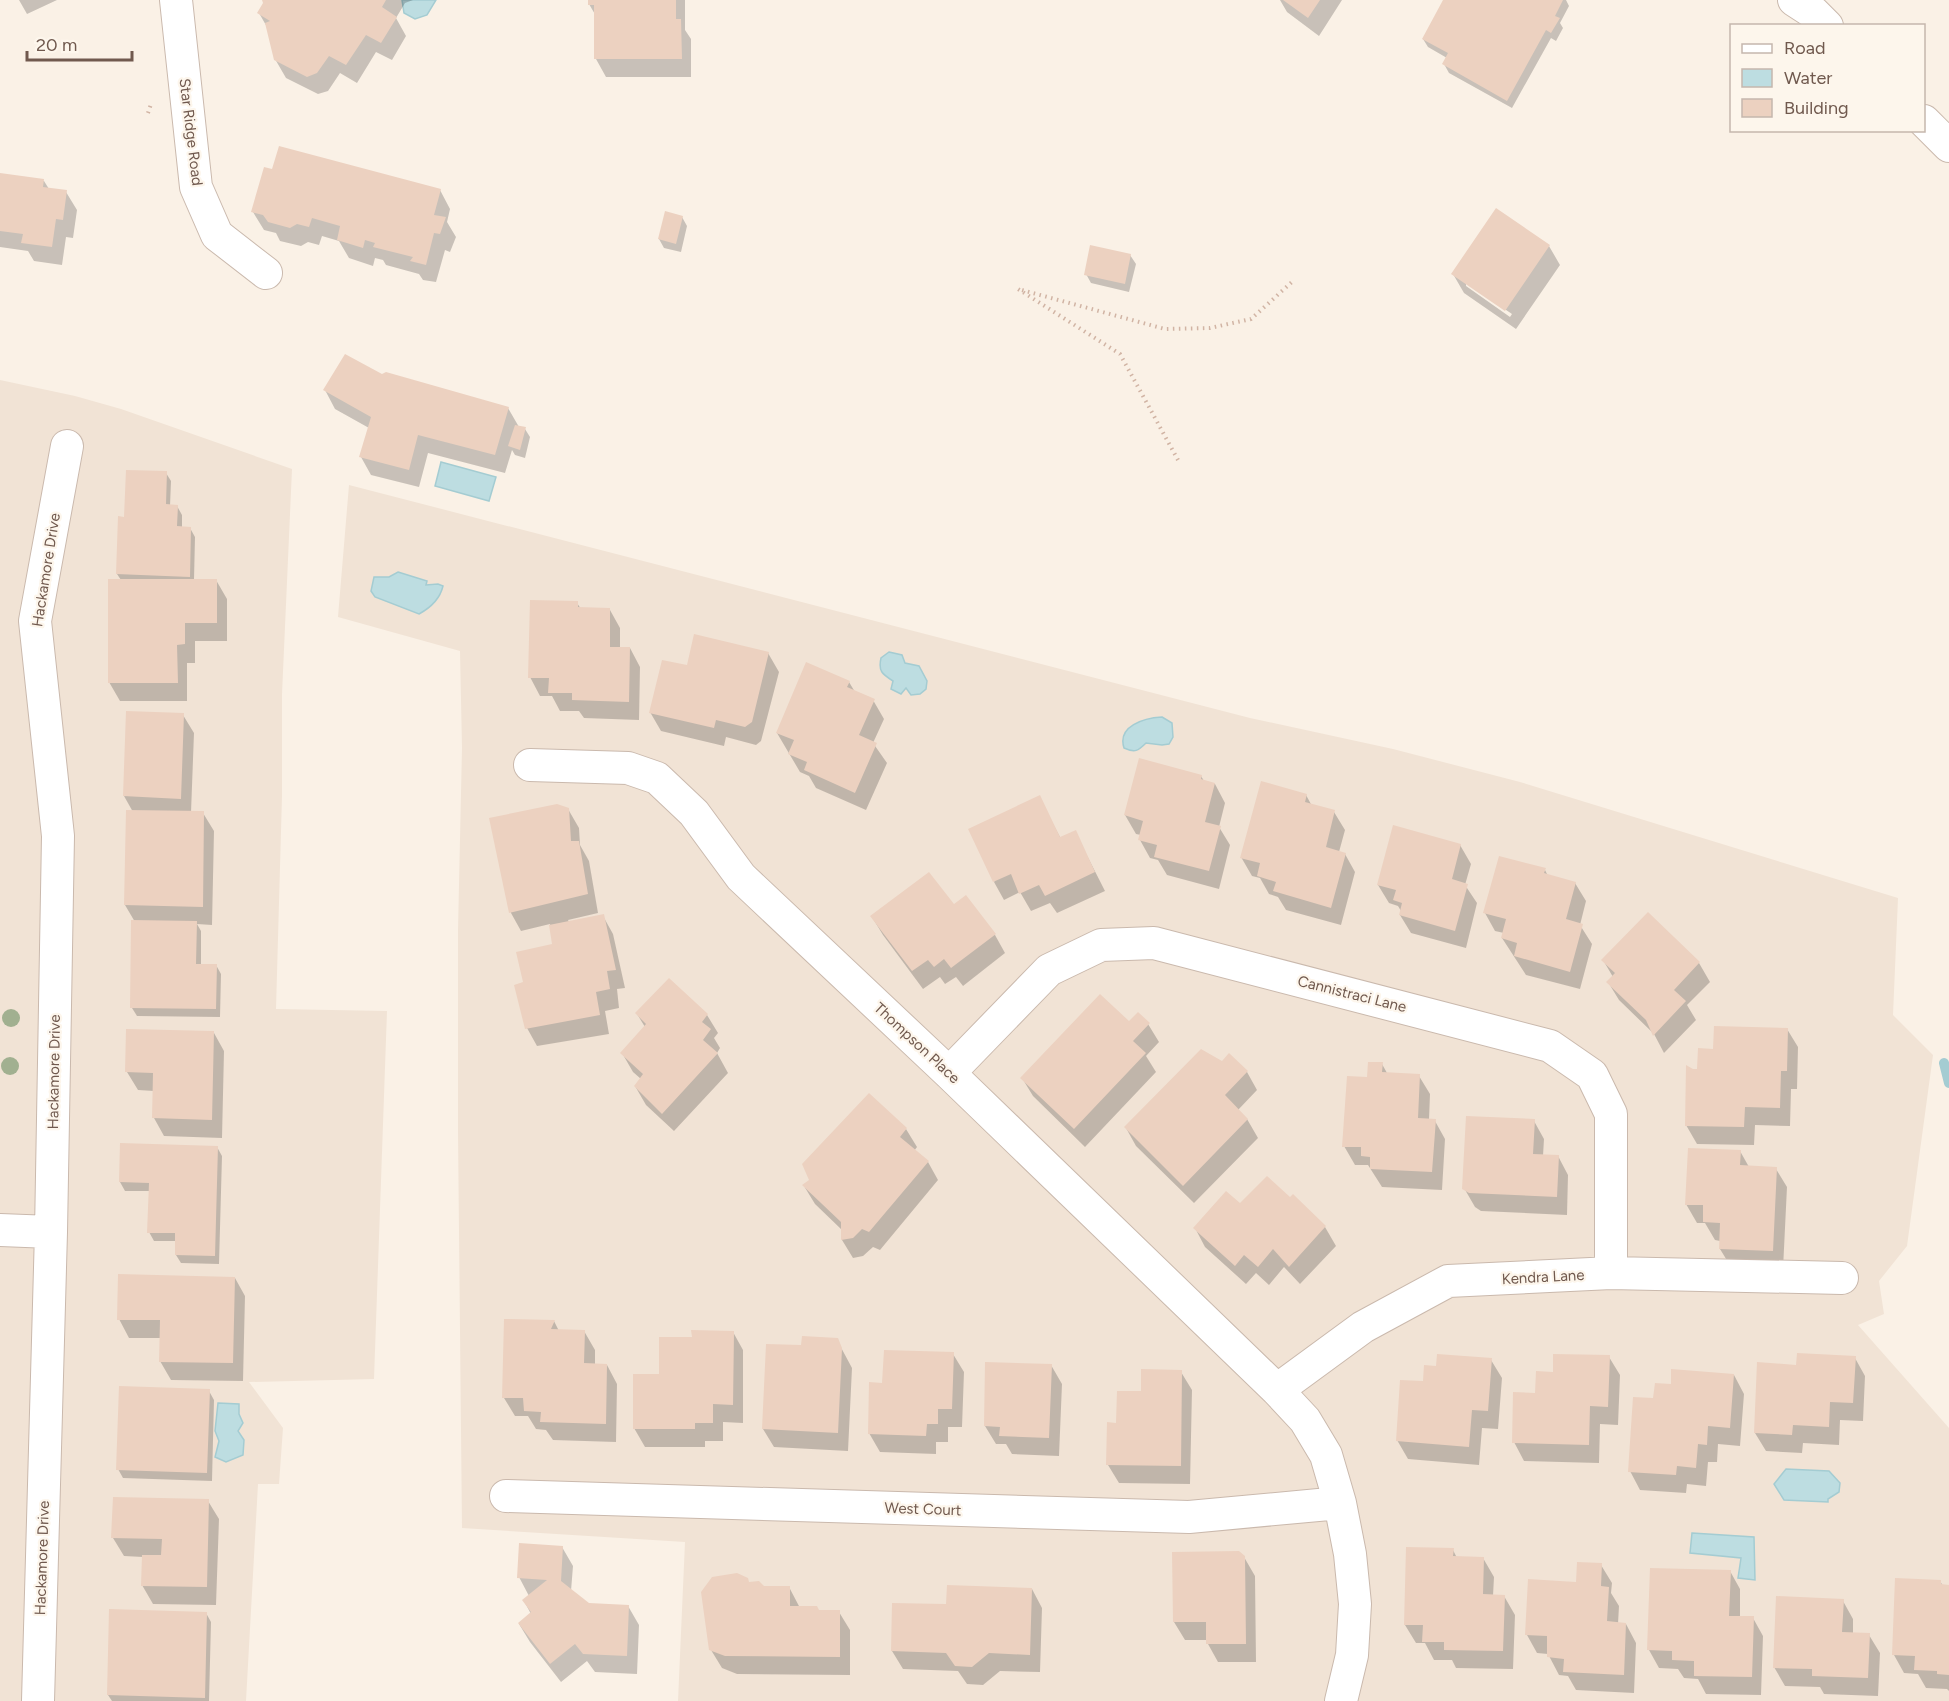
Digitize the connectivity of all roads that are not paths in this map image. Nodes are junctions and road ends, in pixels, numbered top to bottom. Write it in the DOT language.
graph roads {
  1 [pos="176,0"];
  2 [pos="1794,0"];
  3 [pos="1825,24"];
  4 [pos="1925,123"];
  5 [pos="1949,146"];
  6 [pos="266,273"];
  7 [pos="67,446"];
  8 [pos="530,765"];
  9 [pos="949,1072"];
  10 [pos="0,1230"];
  11 [pos="51,1232"];
  12 [pos="1611,1273"];
  13 [pos="1842,1278"];
  14 [pos="1277,1390"];
  15 [pos="506,1497"];
  16 [pos="1340,1503"];
  17 [pos="38,1701"];
  18 [pos="1341,1701"];
  1 -- 6 [label="street, Star Ridge Road"];
  2 -- 3 [label="street"];
  4 -- 5 [label="street"];
  7 -- 11 [label="street, Hackamore Drive"];
  8 -- 9 [label="street, Thompson Place"];
  9 -- 12 [label="street, Cannistraci Lane"];
  9 -- 14 [label="street, Thompson Place"];
  10 -- 11 [label="street"];
  11 -- 17 [label="street, Hackamore Drive"];
  12 -- 13 [label="street, Kendra Lane"];
  12 -- 14 [label="street, Kendra Lane"];
  14 -- 16 [label="street, Thompson Place"];
  15 -- 16 [label="street, West Court"];
  16 -- 18 [label="street, Thompson Place"];
}
